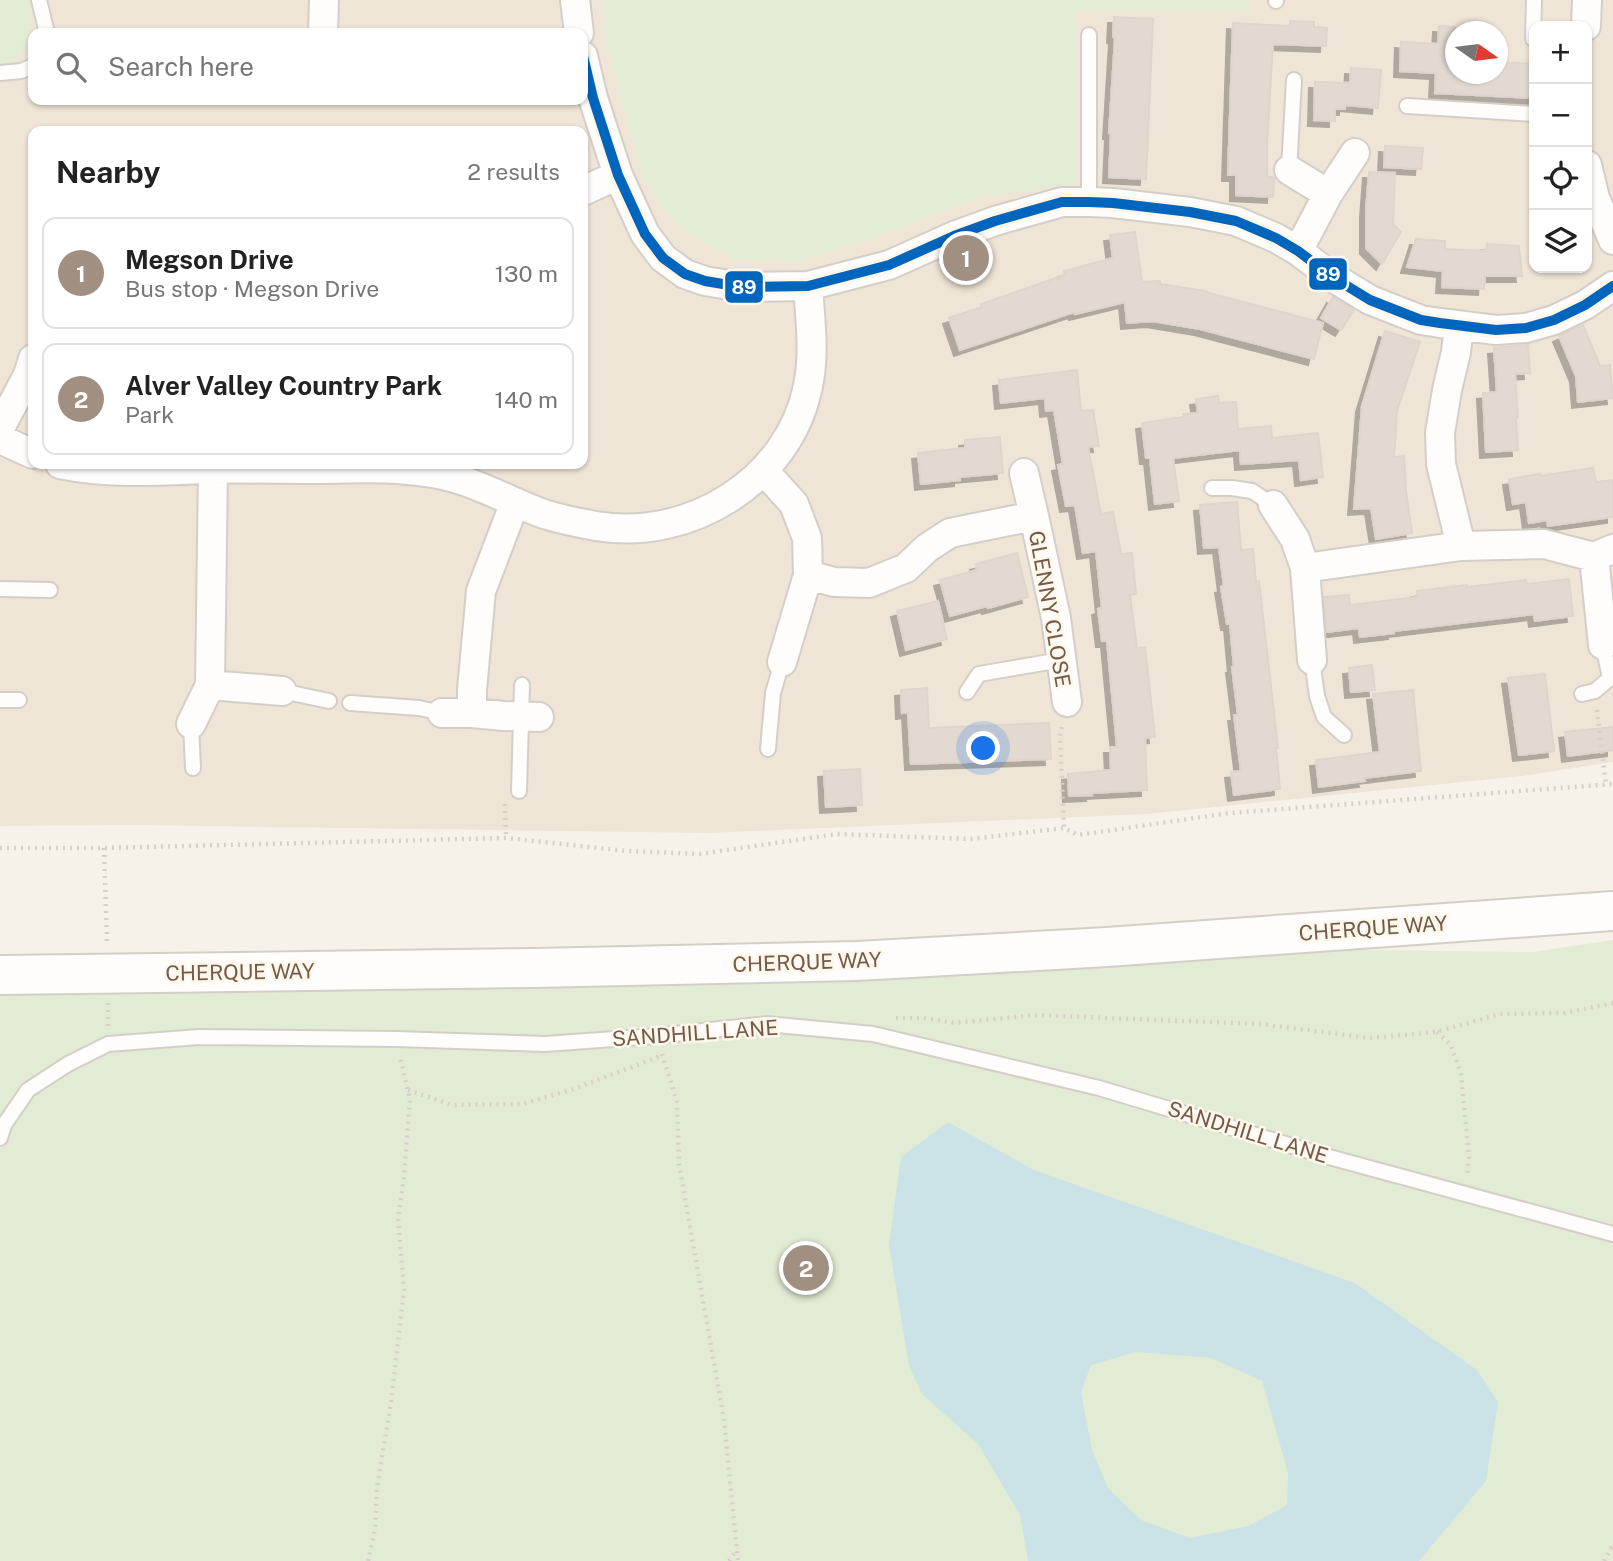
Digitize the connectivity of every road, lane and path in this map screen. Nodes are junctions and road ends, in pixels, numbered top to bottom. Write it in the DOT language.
graph roads {
  1 [pos="39,0"];
  2 [pos="324,0"];
  3 [pos="575,0"];
  4 [pos="1534,0"];
  5 [pos="1587,0"];
  6 [pos="1533,21"];
  7 [pos="1586,21"];
  8 [pos="46,28"];
  9 [pos="323,28"];
  10 [pos="578,28"];
  11 [pos="1089,35"];
  12 [pos="28,68"];
  13 [pos="0,73"];
  14 [pos="588,77"];
  15 [pos="1294,79"];
  16 [pos="1407,106"];
  17 [pos="1529,114"];
  18 [pos="1355,153"];
  19 [pos="1289,170"];
  20 [pos="618,176"];
  21 [pos="1592,186"];
  22 [pos="588,189"];
  23 [pos="1328,194"];
  24 [pos="1089,202"];
  25 [pos="1613,240"];
  26 [pos="1298,251"];
  27 [pos="808,286"];
  28 [pos="1613,286"];
  29 [pos="1459,326"];
  30 [pos="28,375"];
  31 [pos="0,428"];
  32 [pos="0,439"];
  33 [pos="28,452"];
  34 [pos="93,469"];
  35 [pos="214,469"];
  36 [pos="764,471"];
  37 [pos="1024,473"];
  38 [pos="1212,488"];
  39 [pos="514,502"];
  40 [pos="1273,505"];
  41 [pos="1034,516"];
  42 [pos="1461,546"];
  43 [pos="1604,553"];
  44 [pos="1305,568"];
  45 [pos="808,575"];
  46 [pos="0,589"];
  47 [pos="50,590"];
  48 [pos="1603,645"];
  49 [pos="1061,660"];
  50 [pos="1312,660"];
  51 [pos="782,662"];
  52 [pos="210,685"];
  53 [pos="522,685"];
  54 [pos="282,691"];
  55 [pos="967,692"];
  56 [pos="1589,693"];
  57 [pos="0,700"];
  58 [pos="19,700"];
  59 [pos="329,701"];
  60 [pos="1066,702"];
  61 [pos="350,703"];
  62 [pos="442,713"];
  63 [pos="472,713"];
  64 [pos="530,717"];
  65 [pos="191,724"];
  66 [pos="1344,735"];
  67 [pos="768,749"];
  68 [pos="193,768"];
  69 [pos="1613,784"];
  70 [pos="1606,786"];
  71 [pos="519,792"];
  72 [pos="1064,828"];
  73 [pos="0,848"];
  74 [pos="104,848"];
  75 [pos="1613,911"];
  76 [pos="108,974"];
  77 [pos="0,975"];
  78 [pos="1613,1003"];
  79 [pos="896,1018"];
  80 [pos="1436,1032"];
  81 [pos="656,1036"];
  82 [pos="396,1039"];
  83 [pos="108,1044"];
  84 [pos="662,1056"];
  85 [pos="407,1090"];
  86 [pos="0,1138"];
  87 [pos="1466,1194"];
  88 [pos="1613,1234"];
  89 [pos="1613,1544"];
  90 [pos="737,1550"];
  91 [pos="368,1561"];
  92 [pos="729,1561"];
  93 [pos="738,1561"];
  94 [pos="1604,1561"];
  1 -- 8 [label="lane"];
  2 -- 9 [label="street"];
  3 -- 10 [label="street"];
  4 -- 6 [label="lane"];
  5 -- 7 [label="street"];
  11 -- 24 [label="lane"];
  12 -- 13 [label="lane"];
  14 -- 20 [label="street"];
  15 -- 19 [label="lane"];
  16 -- 17 [label="lane"];
  18 -- 23 [label="street"];
  19 -- 23 [label="street"];
  20 -- 22 [label="street"];
  20 -- 27 [label="street"];
  21 -- 25 [label="street"];
  23 -- 26 [label="street"];
  24 -- 26 [label="street"];
  24 -- 27 [label="street"];
  26 -- 29 [label="street"];
  27 -- 36 [label="street"];
  28 -- 29 [label="street"];
  29 -- 42 [label="street"];
  30 -- 31 [label="street"];
  32 -- 33 [label="street"];
  34 -- 35 [label="street"];
  35 -- 39 [label="street"];
  35 -- 52 [label="street"];
  36 -- 39 [label="street"];
  36 -- 45 [label="street"];
  37 -- 41 [label="street, GLENNY CLOSE"];
  38 -- 40 [label="lane"];
  39 -- 63 [label="street"];
  40 -- 44 [label="street"];
  41 -- 45 [label="street, GLENNY CLOSE"];
  41 -- 49 [label="street, GLENNY CLOSE"];
  42 -- 43 [label="street"];
  42 -- 44 [label="street"];
  43 -- 48 [label="street"];
  44 -- 50 [label="street"];
  45 -- 51 [label="street"];
  46 -- 47 [label="lane"];
  48 -- 56 [label="lane"];
  49 -- 55 [label="lane"];
  49 -- 60 [label="street, GLENNY CLOSE"];
  50 -- 66 [label="lane"];
  51 -- 67 [label="lane"];
  52 -- 54 [label="street"];
  52 -- 65 [label="street"];
  53 -- 64 [label="lane"];
  54 -- 59 [label="lane"];
  56 -- 70 [label="path"];
  57 -- 58 [label="lane"];
  60 -- 72 [label="path"];
  61 -- 62 [label="lane"];
  62 -- 63 [label="street"];
  63 -- 64 [label="street"];
  64 -- 71 [label="lane"];
  65 -- 68 [label="lane"];
  69 -- 70 [label="path"];
  70 -- 72 [label="path"];
  72 -- 74 [label="path"];
  73 -- 74 [label="path"];
  74 -- 76 [label="path"];
  75 -- 76 [label="street, CHERQUE WAY"];
  76 -- 77 [label="street, CHERQUE WAY"];
  76 -- 83 [label="path"];
  78 -- 80 [label="path"];
  79 -- 80 [label="path"];
  80 -- 87 [label="path"];
  81 -- 82 [label="lane, SANDHILL LANE"];
  81 -- 84 [label="path"];
  81 -- 87 [label="lane, SANDHILL LANE"];
  82 -- 83 [label="lane, SANDHILL LANE"];
  82 -- 85 [label="path"];
  83 -- 86 [label="lane, SANDHILL LANE"];
  84 -- 85 [label="path"];
  84 -- 90 [label="path"];
  85 -- 91 [label="path"];
  87 -- 88 [label="lane, SANDHILL LANE"];
  89 -- 94 [label="path"];
  90 -- 92 [label="path"];
  90 -- 93 [label="path"];
}
